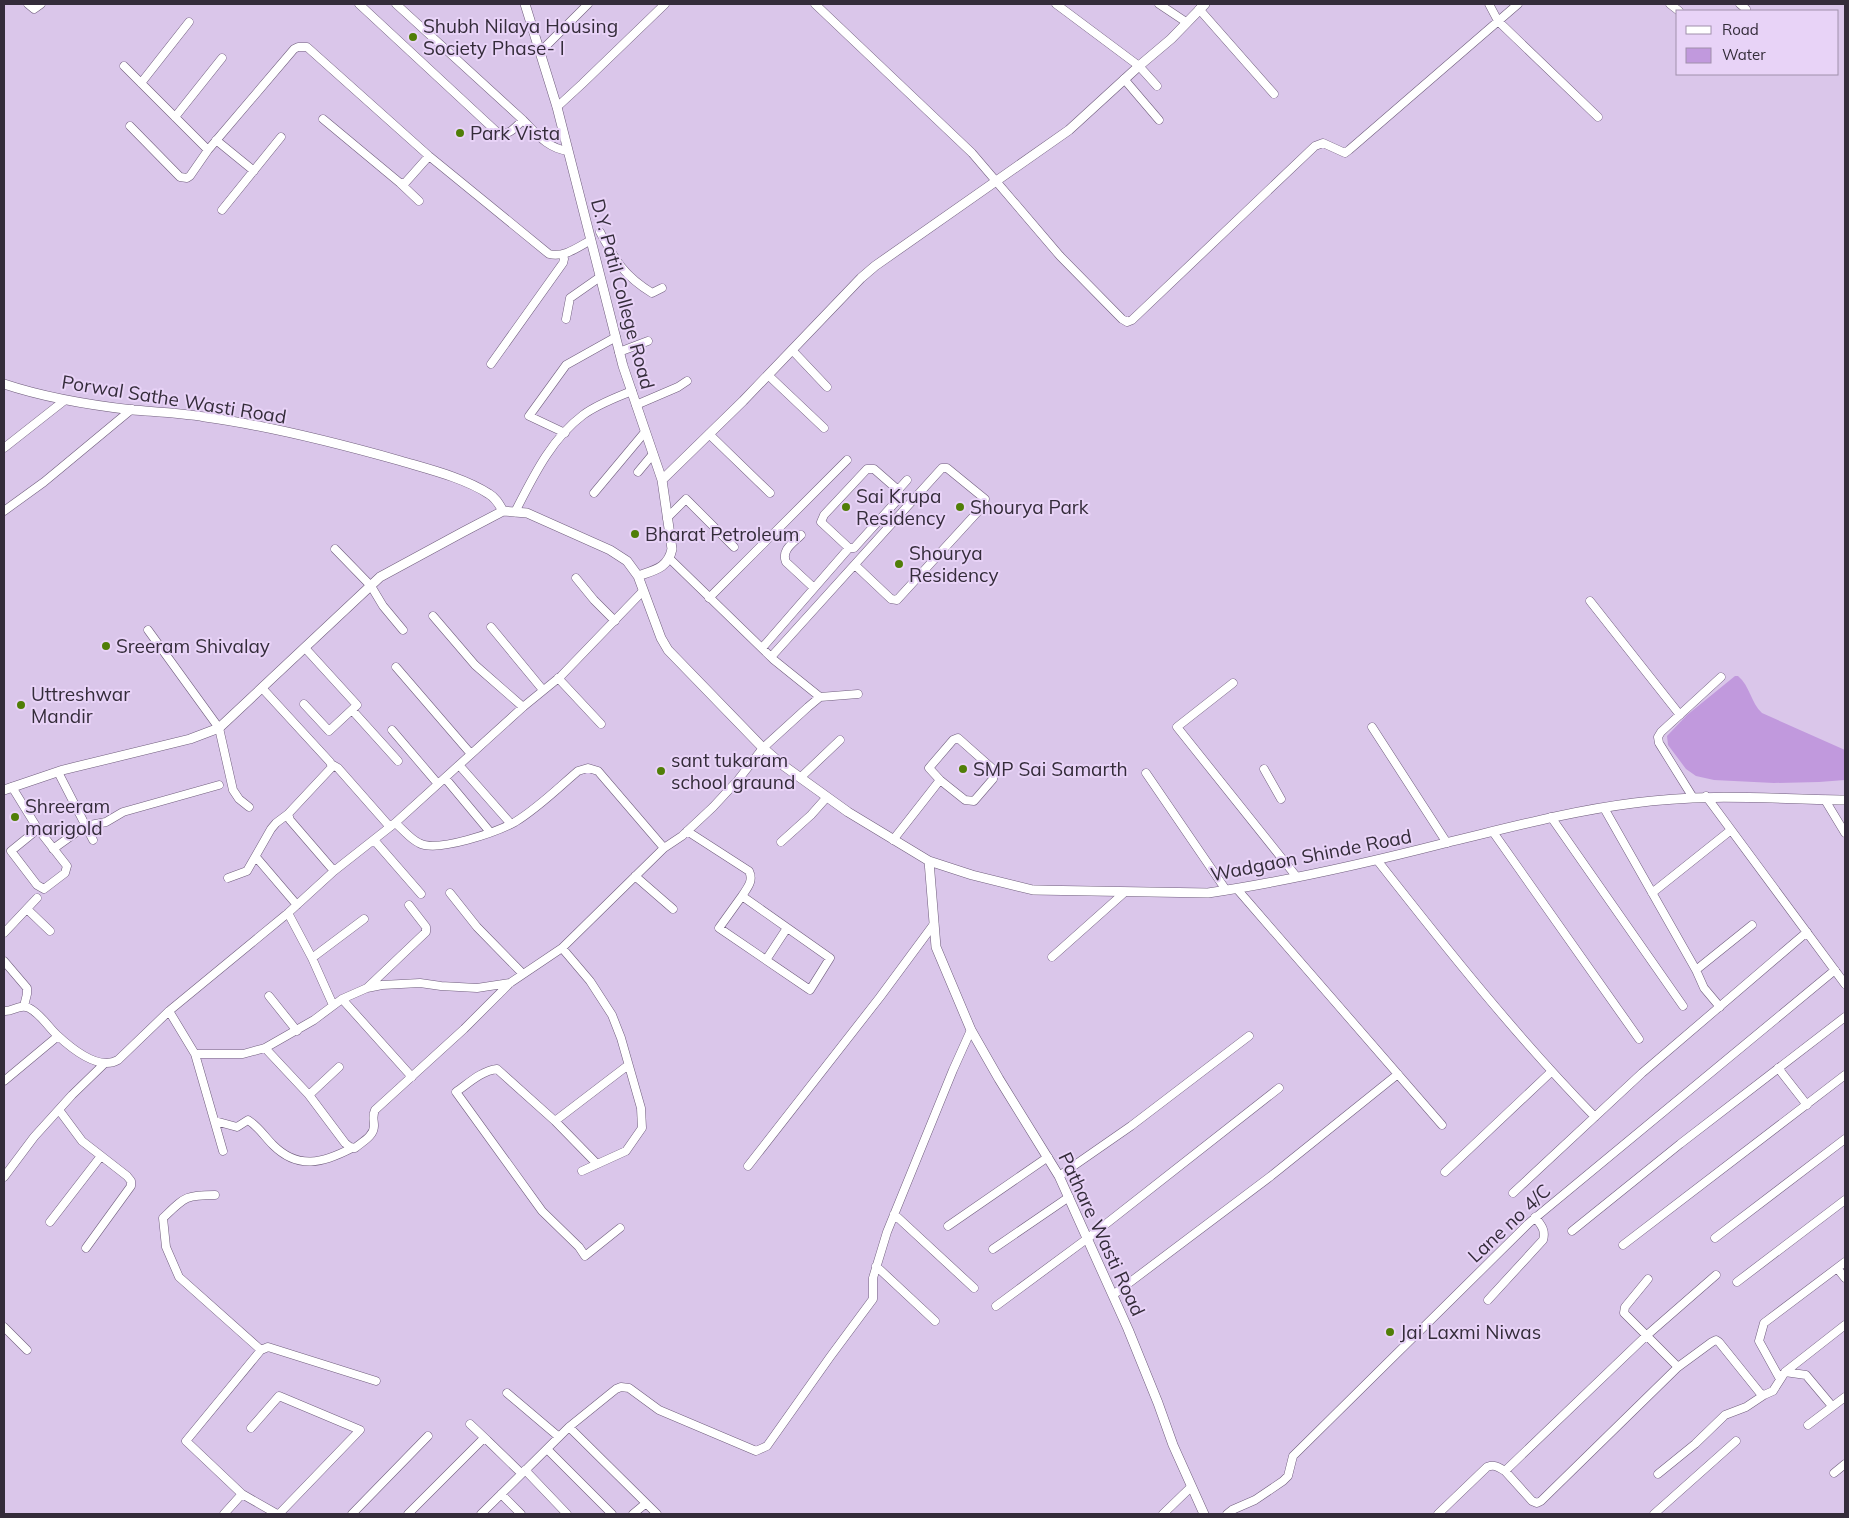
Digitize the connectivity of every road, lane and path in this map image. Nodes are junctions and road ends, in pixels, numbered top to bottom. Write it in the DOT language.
graph roads {
  1 [pos="28,4"];
  2 [pos="41,4"];
  3 [pos="359,4"];
  4 [pos="396,4"];
  5 [pos="525,4"];
  6 [pos="588,4"];
  7 [pos="665,4"];
  8 [pos="815,4"];
  9 [pos="1056,4"];
  10 [pos="1159,4"];
  11 [pos="1490,4"];
  12 [pos="1518,4"];
  13 [pos="1202,7"];
  14 [pos="1498,21"];
  15 [pos="189,22"];
  16 [pos="1186,22"];
  17 [pos="540,52"];
  18 [pos="222,58"];
  19 [pos="124,66"];
  20 [pos="1139,66"];
  21 [pos="1124,79"];
  22 [pos="141,83"];
  23 [pos="1157,86"];
  24 [pos="1274,94"];
  25 [pos="557,106"];
  26 [pos="175,117"];
  27 [pos="1598,117"];
  28 [pos="323,119"];
  29 [pos="523,120"];
  30 [pos="1159,120"];
  31 [pos="130,126"];
  32 [pos="281,137"];
  33 [pos="216,140"];
  34 [pos="208,150"];
  35 [pos="568,151"];
  36 [pos="428,156"];
  37 [pos="254,171"];
  38 [pos="997,182"];
  39 [pos="400,183"];
  40 [pos="419,201"];
  41 [pos="222,210"];
  42 [pos="600,232"];
  43 [pos="591,240"];
  44 [pos="563,254"];
  45 [pos="600,277"];
  46 [pos="662,288"];
  47 [pos="566,319"];
  48 [pos="616,337"];
  49 [pos="648,341"];
  50 [pos="792,350"];
  51 [pos="619,352"];
  52 [pos="491,364"];
  53 [pos="768,375"];
  54 [pos="687,381"];
  55 [pos="4,384"];
  56 [pos="827,387"];
  57 [pos="632,391"];
  58 [pos="65,400"];
  59 [pos="636,405"];
  60 [pos="132,410"];
  61 [pos="824,428"];
  62 [pos="645,432"];
  63 [pos="565,433"];
  64 [pos="709,434"];
  65 [pos="4,448"];
  66 [pos="653,454"];
  67 [pos="847,460"];
  68 [pos="638,472"];
  69 [pos="662,480"];
  70 [pos="907,480"];
  71 [pos="898,490"];
  72 [pos="594,493"];
  73 [pos="770,493"];
  74 [pos="4,511"];
  75 [pos="503,511"];
  76 [pos="515,512"];
  77 [pos="667,518"];
  78 [pos="801,535"];
  79 [pos="734,547"];
  80 [pos="849,548"];
  81 [pos="335,549"];
  82 [pos="670,559"];
  83 [pos="854,565"];
  84 [pos="638,576"];
  85 [pos="576,578"];
  86 [pos="371,586"];
  87 [pos="814,588"];
  88 [pos="643,591"];
  89 [pos="709,598"];
  90 [pos="1590,601"];
  91 [pos="433,616"];
  92 [pos="615,621"];
  93 [pos="491,627"];
  94 [pos="148,630"];
  95 [pos="403,630"];
  96 [pos="306,648"];
  97 [pos="762,648"];
  98 [pos="771,657"];
  99 [pos="396,667"];
  100 [pos="1721,677"];
  101 [pos="558,678"];
  102 [pos="1233,683"];
  103 [pos="262,688"];
  104 [pos="543,690"];
  105 [pos="858,694"];
  106 [pos="820,697"];
  107 [pos="304,704"];
  108 [pos="522,707"];
  109 [pos="352,710"];
  110 [pos="1680,715"];
  111 [pos="601,724"];
  112 [pos="1372,727"];
  113 [pos="219,728"];
  114 [pos="392,730"];
  115 [pos="840,740"];
  116 [pos="763,748"];
  117 [pos="471,754"];
  118 [pos="398,761"];
  119 [pos="331,764"];
  120 [pos="458,766"];
  121 [pos="1264,769"];
  122 [pos="58,772"];
  123 [pos="1146,773"];
  124 [pos="445,778"];
  125 [pos="800,778"];
  126 [pos="940,780"];
  127 [pos="438,784"];
  128 [pos="219,786"];
  129 [pos="7,787"];
  130 [pos="1692,796"];
  131 [pos="1706,796"];
  132 [pos="826,797"];
  133 [pos="1281,799"];
  134 [pos="1824,800"];
  135 [pos="1845,800"];
  136 [pos="250,807"];
  137 [pos="1604,808"];
  138 [pos="288,814"];
  139 [pos="1550,817"];
  140 [pos="511,824"];
  141 [pos="393,825"];
  142 [pos="85,826"];
  143 [pos="38,829"];
  144 [pos="1731,830"];
  145 [pos="687,831"];
  146 [pos="490,832"];
  147 [pos="1493,832"];
  148 [pos="1845,833"];
  149 [pos="93,840"];
  150 [pos="374,840"];
  151 [pos="893,840"];
  152 [pos="780,842"];
  153 [pos="1447,843"];
  154 [pos="664,848"];
  155 [pos="54,849"];
  156 [pos="256,857"];
  157 [pos="1376,860"];
  158 [pos="929,861"];
  159 [pos="334,871"];
  160 [pos="635,876"];
  161 [pos="1296,876"];
  162 [pos="228,878"];
  163 [pos="1237,889"];
  164 [pos="1226,890"];
  165 [pos="1125,892"];
  166 [pos="450,893"];
  167 [pos="1652,893"];
  168 [pos="421,894"];
  169 [pos="742,896"];
  170 [pos="37,898"];
  171 [pos="297,905"];
  172 [pos="409,905"];
  173 [pos="673,908"];
  174 [pos="27,909"];
  175 [pos="288,913"];
  176 [pos="364,919"];
  177 [pos="934,924"];
  178 [pos="1752,925"];
  179 [pos="787,928"];
  180 [pos="50,931"];
  181 [pos="1807,932"];
  182 [pos="4,933"];
  183 [pos="562,948"];
  184 [pos="1052,956"];
  185 [pos="312,958"];
  186 [pos="766,960"];
  187 [pos="4,961"];
  188 [pos="1696,970"];
  189 [pos="1835,970"];
  190 [pos="523,974"];
  191 [pos="510,982"];
  192 [pos="1845,984"];
  193 [pos="367,988"];
  194 [pos="269,996"];
  195 [pos="342,999"];
  196 [pos="333,1005"];
  197 [pos="24,1006"];
  198 [pos="1683,1006"];
  199 [pos="1720,1007"];
  200 [pos="169,1010"];
  201 [pos="4,1011"];
  202 [pos="1845,1017"];
  203 [pos="971,1030"];
  204 [pos="297,1031"];
  205 [pos="58,1036"];
  206 [pos="1249,1036"];
  207 [pos="1639,1039"];
  208 [pos="265,1048"];
  209 [pos="195,1054"];
  210 [pos="104,1064"];
  211 [pos="627,1066"];
  212 [pos="339,1067"];
  213 [pos="1778,1068"];
  214 [pos="1551,1072"];
  215 [pos="1398,1074"];
  216 [pos="1845,1075"];
  217 [pos="412,1077"];
  218 [pos="4,1081"];
  219 [pos="1279,1088"];
  220 [pos="309,1094"];
  221 [pos="1807,1105"];
  222 [pos="59,1110"];
  223 [pos="1595,1117"];
  224 [pos="215,1121"];
  225 [pos="555,1121"];
  226 [pos="1442,1125"];
  227 [pos="1845,1139"];
  228 [pos="352,1148"];
  229 [pos="224,1151"];
  230 [pos="101,1156"];
  231 [pos="1048,1157"];
  232 [pos="597,1164"];
  233 [pos="748,1166"];
  234 [pos="582,1171"];
  235 [pos="1446,1172"];
  236 [pos="1059,1176"];
  237 [pos="4,1178"];
  238 [pos="1513,1193"];
  239 [pos="215,1195"];
  240 [pos="1069,1197"];
  241 [pos="1845,1200"];
  242 [pos="894,1214"];
  243 [pos="1535,1217"];
  244 [pos="50,1222"];
  245 [pos="948,1226"];
  246 [pos="620,1228"];
  247 [pos="1572,1231"];
  248 [pos="1088,1238"];
  249 [pos="1715,1238"];
  250 [pos="1623,1245"];
  251 [pos="86,1248"];
  252 [pos="993,1249"];
  253 [pos="1845,1262"];
  254 [pos="876,1266"];
  255 [pos="1837,1268"];
  256 [pos="1716,1275"];
  257 [pos="1845,1278"];
  258 [pos="1648,1279"];
  259 [pos="1738,1282"];
  260 [pos="974,1288"];
  261 [pos="1113,1295"];
  262 [pos="1488,1300"];
  263 [pos="996,1306"];
  264 [pos="936,1321"];
  265 [pos="1845,1325"];
  266 [pos="5,1330"];
  267 [pos="1646,1336"];
  268 [pos="27,1350"];
  269 [pos="261,1350"];
  270 [pos="1678,1367"];
  271 [pos="1783,1375"];
  272 [pos="376,1381"];
  273 [pos="507,1393"];
  274 [pos="1764,1395"];
  275 [pos="1845,1397"];
  276 [pos="1832,1406"];
  277 [pos="470,1424"];
  278 [pos="1808,1425"];
  279 [pos="569,1427"];
  280 [pos="251,1428"];
  281 [pos="428,1436"];
  282 [pos="558,1437"];
  283 [pos="487,1440"];
  284 [pos="1736,1441"];
  285 [pos="546,1449"];
  286 [pos="1845,1464"];
  287 [pos="1505,1471"];
  288 [pos="523,1472"];
  289 [pos="1834,1473"];
  290 [pos="1658,1474"];
  291 [pos="1191,1487"];
  292 [pos="242,1494"];
  293 [pos="501,1494"];
  294 [pos="645,1504"];
  295 [pos="224,1514"];
  296 [pos="278,1514"];
  297 [pos="352,1514"];
  298 [pos="408,1514"];
  299 [pos="482,1514"];
  300 [pos="522,1514"];
  301 [pos="567,1514"];
  302 [pos="612,1514"];
  303 [pos="633,1514"];
  304 [pos="657,1514"];
  305 [pos="1163,1514"];
  306 [pos="1204,1514"];
  307 [pos="1226,1514"];
  308 [pos="1438,1514"];
  309 [pos="1654,1514"];
  1 -- 2 [label="street"];
  3 -- 29 [label="street"];
  4 -- 29 [label="street"];
  5 -- 17 [label="street, D.Y. Patil College Road"];
  6 -- 17 [label="street"];
  7 -- 25 [label="street"];
  8 -- 38 [label="street"];
  9 -- 20 [label="street"];
  10 -- 16 [label="street"];
  11 -- 14 [label="street"];
  12 -- 14 [label="street"];
  13 -- 16 [label="street"];
  13 -- 24 [label="street"];
  14 -- 27 [label="street"];
  14 -- 38 [label="street"];
  15 -- 22 [label="street"];
  16 -- 20 [label="street"];
  17 -- 25 [label="street, D.Y. Patil College Road"];
  18 -- 26 [label="street"];
  19 -- 22 [label="street"];
  20 -- 21 [label="street"];
  20 -- 23 [label="street"];
  21 -- 30 [label="street"];
  21 -- 38 [label="street"];
  22 -- 26 [label="street"];
  25 -- 35 [label="street, D.Y. Patil College Road"];
  26 -- 34 [label="street"];
  28 -- 39 [label="street"];
  29 -- 35 [label="street"];
  31 -- 34 [label="street"];
  32 -- 37 [label="street"];
  33 -- 34 [label="street"];
  33 -- 36 [label="street"];
  33 -- 37 [label="street"];
  35 -- 43 [label="street, D.Y. Patil College Road"];
  36 -- 39 [label="street"];
  36 -- 44 [label="street"];
  37 -- 41 [label="street"];
  38 -- 50 [label="street"];
  39 -- 40 [label="street"];
  42 -- 46 [label="street"];
  43 -- 44 [label="street"];
  43 -- 45 [label="street, D.Y. Patil College Road"];
  44 -- 52 [label="street"];
  45 -- 47 [label="street"];
  45 -- 48 [label="street, D.Y. Patil College Road"];
  48 -- 51 [label="street, D.Y. Patil College Road"];
  48 -- 63 [label="street"];
  49 -- 51 [label="street"];
  50 -- 53 [label="street"];
  50 -- 56 [label="street"];
  51 -- 57 [label="street, D.Y. Patil College Road"];
  53 -- 61 [label="street"];
  53 -- 64 [label="street"];
  54 -- 59 [label="street"];
  55 -- 58 [label="street, Porwal Sathe Wasti Road"];
  57 -- 59 [label="street, D.Y. Patil College Road"];
  57 -- 63 [label="street"];
  58 -- 60 [label="street, Porwal Sathe Wasti Road"];
  58 -- 65 [label="street"];
  59 -- 62 [label="street, D.Y. Patil College Road"];
  60 -- 74 [label="street"];
  60 -- 75 [label="street, Porwal Sathe Wasti Road"];
  62 -- 66 [label="street, D.Y. Patil College Road"];
  62 -- 72 [label="street"];
  63 -- 76 [label="street"];
  64 -- 69 [label="street"];
  64 -- 73 [label="street"];
  66 -- 68 [label="street"];
  66 -- 69 [label="street, D.Y. Patil College Road"];
  67 -- 89 [label="street"];
  69 -- 77 [label="street, D.Y. Patil College Road"];
  70 -- 71 [label="street"];
  71 -- 80 [label="street"];
  71 -- 80 [label="street"];
  75 -- 76 [label="street"];
  75 -- 86 [label="street"];
  76 -- 84 [label="street"];
  77 -- 79 [label="street"];
  77 -- 82 [label="street, D.Y. Patil College Road"];
  78 -- 87 [label="street"];
  80 -- 87 [label="street"];
  81 -- 86 [label="street"];
  82 -- 84 [label="street"];
  82 -- 89 [label="street"];
  83 -- 83 [label="street"];
  83 -- 98 [label="street"];
  84 -- 88 [label="street, Wadgaon Shinde Road"];
  85 -- 92 [label="street"];
  86 -- 95 [label="street"];
  86 -- 96 [label="street"];
  87 -- 97 [label="street"];
  88 -- 92 [label="street"];
  88 -- 116 [label="street, Wadgaon Shinde Road"];
  89 -- 97 [label="street"];
  90 -- 110 [label="street"];
  91 -- 108 [label="street"];
  92 -- 101 [label="street"];
  93 -- 104 [label="street"];
  94 -- 113 [label="street"];
  96 -- 103 [label="street"];
  96 -- 109 [label="street"];
  97 -- 98 [label="street"];
  98 -- 106 [label="street"];
  99 -- 117 [label="street"];
  100 -- 110 [label="street"];
  101 -- 104 [label="street"];
  101 -- 111 [label="street"];
  102 -- 161 [label="street"];
  103 -- 113 [label="street"];
  103 -- 119 [label="street"];
  104 -- 108 [label="street"];
  105 -- 106 [label="street"];
  106 -- 116 [label="street"];
  107 -- 109 [label="street"];
  108 -- 117 [label="street"];
  109 -- 118 [label="street"];
  110 -- 130 [label="street"];
  112 -- 153 [label="street"];
  113 -- 122 [label="street"];
  113 -- 136 [label="street"];
  114 -- 127 [label="street"];
  115 -- 125 [label="street"];
  116 -- 125 [label="street, Wadgaon Shinde Road"];
  116 -- 145 [label="street"];
  117 -- 120 [label="street"];
  119 -- 138 [label="street"];
  119 -- 141 [label="street"];
  120 -- 124 [label="street"];
  120 -- 140 [label="street"];
  121 -- 133 [label="street"];
  122 -- 129 [label="street"];
  122 -- 142 [label="street"];
  123 -- 164 [label="street"];
  124 -- 127 [label="street"];
  124 -- 146 [label="street"];
  125 -- 132 [label="street, Wadgaon Shinde Road"];
  126 -- 126 [label="street"];
  126 -- 151 [label="street"];
  127 -- 141 [label="street"];
  128 -- 142 [label="street"];
  129 -- 143 [label="street"];
  130 -- 131 [label="street, Wadgaon Shinde Road"];
  130 -- 137 [label="street, Wadgaon Shinde Road"];
  131 -- 134 [label="street, Wadgaon Shinde Road"];
  131 -- 144 [label="street"];
  132 -- 151 [label="street, Wadgaon Shinde Road"];
  132 -- 152 [label="street"];
  134 -- 135 [label="street, Wadgaon Shinde Road"];
  134 -- 148 [label="street"];
  137 -- 139 [label="street, Wadgaon Shinde Road"];
  137 -- 167 [label="street"];
  138 -- 156 [label="street"];
  138 -- 159 [label="street"];
  139 -- 147 [label="street, Wadgaon Shinde Road"];
  139 -- 198 [label="street"];
  140 -- 146 [label="street"];
  140 -- 154 [label="street"];
  141 -- 146 [label="street"];
  141 -- 150 [label="street"];
  142 -- 149 [label="street"];
  142 -- 155 [label="street"];
  143 -- 155 [label="street"];
  143 -- 155 [label="street"];
  144 -- 167 [label="street"];
  144 -- 181 [label="street"];
  145 -- 154 [label="street"];
  145 -- 169 [label="street"];
  147 -- 153 [label="street, Wadgaon Shinde Road"];
  147 -- 207 [label="street"];
  150 -- 159 [label="street"];
  150 -- 168 [label="street"];
  151 -- 158 [label="street, Wadgaon Shinde Road"];
  153 -- 157 [label="street, Wadgaon Shinde Road"];
  154 -- 160 [label="street"];
  156 -- 162 [label="street"];
  156 -- 171 [label="street"];
  157 -- 161 [label="street, Wadgaon Shinde Road"];
  157 -- 214 [label="street"];
  158 -- 165 [label="street, Wadgaon Shinde Road"];
  158 -- 177 [label="street, Pathare Wasti Road"];
  159 -- 171 [label="street"];
  160 -- 173 [label="street"];
  160 -- 183 [label="street"];
  161 -- 163 [label="street, Wadgaon Shinde Road"];
  163 -- 164 [label="street, Wadgaon Shinde Road"];
  163 -- 215 [label="street"];
  164 -- 165 [label="street, Wadgaon Shinde Road"];
  165 -- 184 [label="street"];
  166 -- 190 [label="street"];
  167 -- 188 [label="street"];
  169 -- 179 [label="street"];
  169 -- 186 [label="street"];
  170 -- 174 [label="street"];
  171 -- 175 [label="street"];
  172 -- 193 [label="street"];
  174 -- 180 [label="street"];
  174 -- 182 [label="street"];
  175 -- 185 [label="street"];
  175 -- 200 [label="street"];
  176 -- 185 [label="street"];
  177 -- 203 [label="street, Pathare Wasti Road"];
  177 -- 233 [label="street"];
  178 -- 188 [label="street"];
  179 -- 186 [label="street"];
  179 -- 186 [label="street"];
  181 -- 189 [label="street"];
  181 -- 199 [label="street"];
  183 -- 190 [label="street"];
  183 -- 211 [label="street"];
  185 -- 196 [label="street"];
  187 -- 197 [label="street"];
  188 -- 199 [label="street"];
  189 -- 192 [label="street"];
  189 -- 243 [label="street, Lane no 4/C"];
  190 -- 191 [label="street"];
  191 -- 193 [label="street"];
  191 -- 217 [label="street"];
  193 -- 195 [label="street"];
  194 -- 204 [label="street"];
  195 -- 196 [label="street"];
  195 -- 217 [label="street"];
  196 -- 204 [label="street"];
  197 -- 201 [label="street"];
  197 -- 205 [label="street"];
  199 -- 223 [label="street"];
  200 -- 209 [label="street"];
  200 -- 210 [label="street"];
  202 -- 213 [label="street"];
  203 -- 231 [label="street, Pathare Wasti Road"];
  203 -- 242 [label="street"];
  204 -- 208 [label="street"];
  205 -- 210 [label="street"];
  205 -- 218 [label="street"];
  206 -- 236 [label="street"];
  208 -- 209 [label="street"];
  208 -- 220 [label="street"];
  209 -- 224 [label="street"];
  210 -- 222 [label="street"];
  211 -- 225 [label="street"];
  211 -- 232 [label="street"];
  212 -- 220 [label="street"];
  213 -- 221 [label="street"];
  213 -- 247 [label="street"];
  214 -- 223 [label="street"];
  214 -- 235 [label="street"];
  215 -- 226 [label="street"];
  215 -- 261 [label="street"];
  216 -- 221 [label="street"];
  217 -- 228 [label="street"];
  219 -- 248 [label="street"];
  220 -- 228 [label="street"];
  221 -- 250 [label="street"];
  222 -- 230 [label="street"];
  222 -- 237 [label="street"];
  223 -- 238 [label="street"];
  224 -- 228 [label="street"];
  224 -- 229 [label="street"];
  225 -- 232 [label="street"];
  225 -- 246 [label="street"];
  227 -- 249 [label="street"];
  230 -- 244 [label="street"];
  230 -- 251 [label="street"];
  231 -- 236 [label="street, Pathare Wasti Road"];
  231 -- 245 [label="street"];
  232 -- 234 [label="street"];
  236 -- 240 [label="street, Pathare Wasti Road"];
  239 -- 269 [label="street"];
  240 -- 248 [label="street, Pathare Wasti Road"];
  240 -- 252 [label="street"];
  241 -- 259 [label="street"];
  242 -- 254 [label="street"];
  242 -- 260 [label="street"];
  243 -- 262 [label="street"];
  243 -- 307 [label="street, Lane no 4/C"];
  248 -- 261 [label="street, Pathare Wasti Road"];
  248 -- 263 [label="street"];
  253 -- 255 [label="street"];
  254 -- 264 [label="street"];
  254 -- 279 [label="street"];
  255 -- 257 [label="street"];
  255 -- 271 [label="street"];
  256 -- 267 [label="street"];
  258 -- 267 [label="street"];
  261 -- 291 [label="street, Pathare Wasti Road"];
  265 -- 271 [label="street"];
  266 -- 268 [label="street"];
  267 -- 270 [label="street"];
  267 -- 287 [label="street"];
  269 -- 272 [label="street"];
  269 -- 292 [label="street"];
  270 -- 274 [label="street"];
  270 -- 287 [label="street"];
  271 -- 274 [label="street"];
  271 -- 276 [label="street"];
  273 -- 282 [label="street"];
  274 -- 290 [label="street"];
  275 -- 276 [label="street"];
  276 -- 278 [label="street"];
  277 -- 283 [label="street"];
  279 -- 282 [label="street"];
  279 -- 294 [label="street"];
  280 -- 296 [label="street"];
  281 -- 297 [label="street"];
  282 -- 285 [label="street"];
  283 -- 288 [label="street"];
  283 -- 298 [label="street"];
  284 -- 309 [label="street"];
  285 -- 288 [label="street"];
  285 -- 302 [label="street"];
  286 -- 289 [label="street"];
  287 -- 308 [label="street"];
  288 -- 293 [label="street"];
  288 -- 301 [label="street"];
  291 -- 305 [label="street"];
  291 -- 306 [label="street, Pathare Wasti Road"];
  292 -- 295 [label="street"];
  292 -- 296 [label="street"];
  293 -- 299 [label="street"];
  293 -- 300 [label="street"];
  294 -- 303 [label="street"];
  294 -- 304 [label="street"];
}
